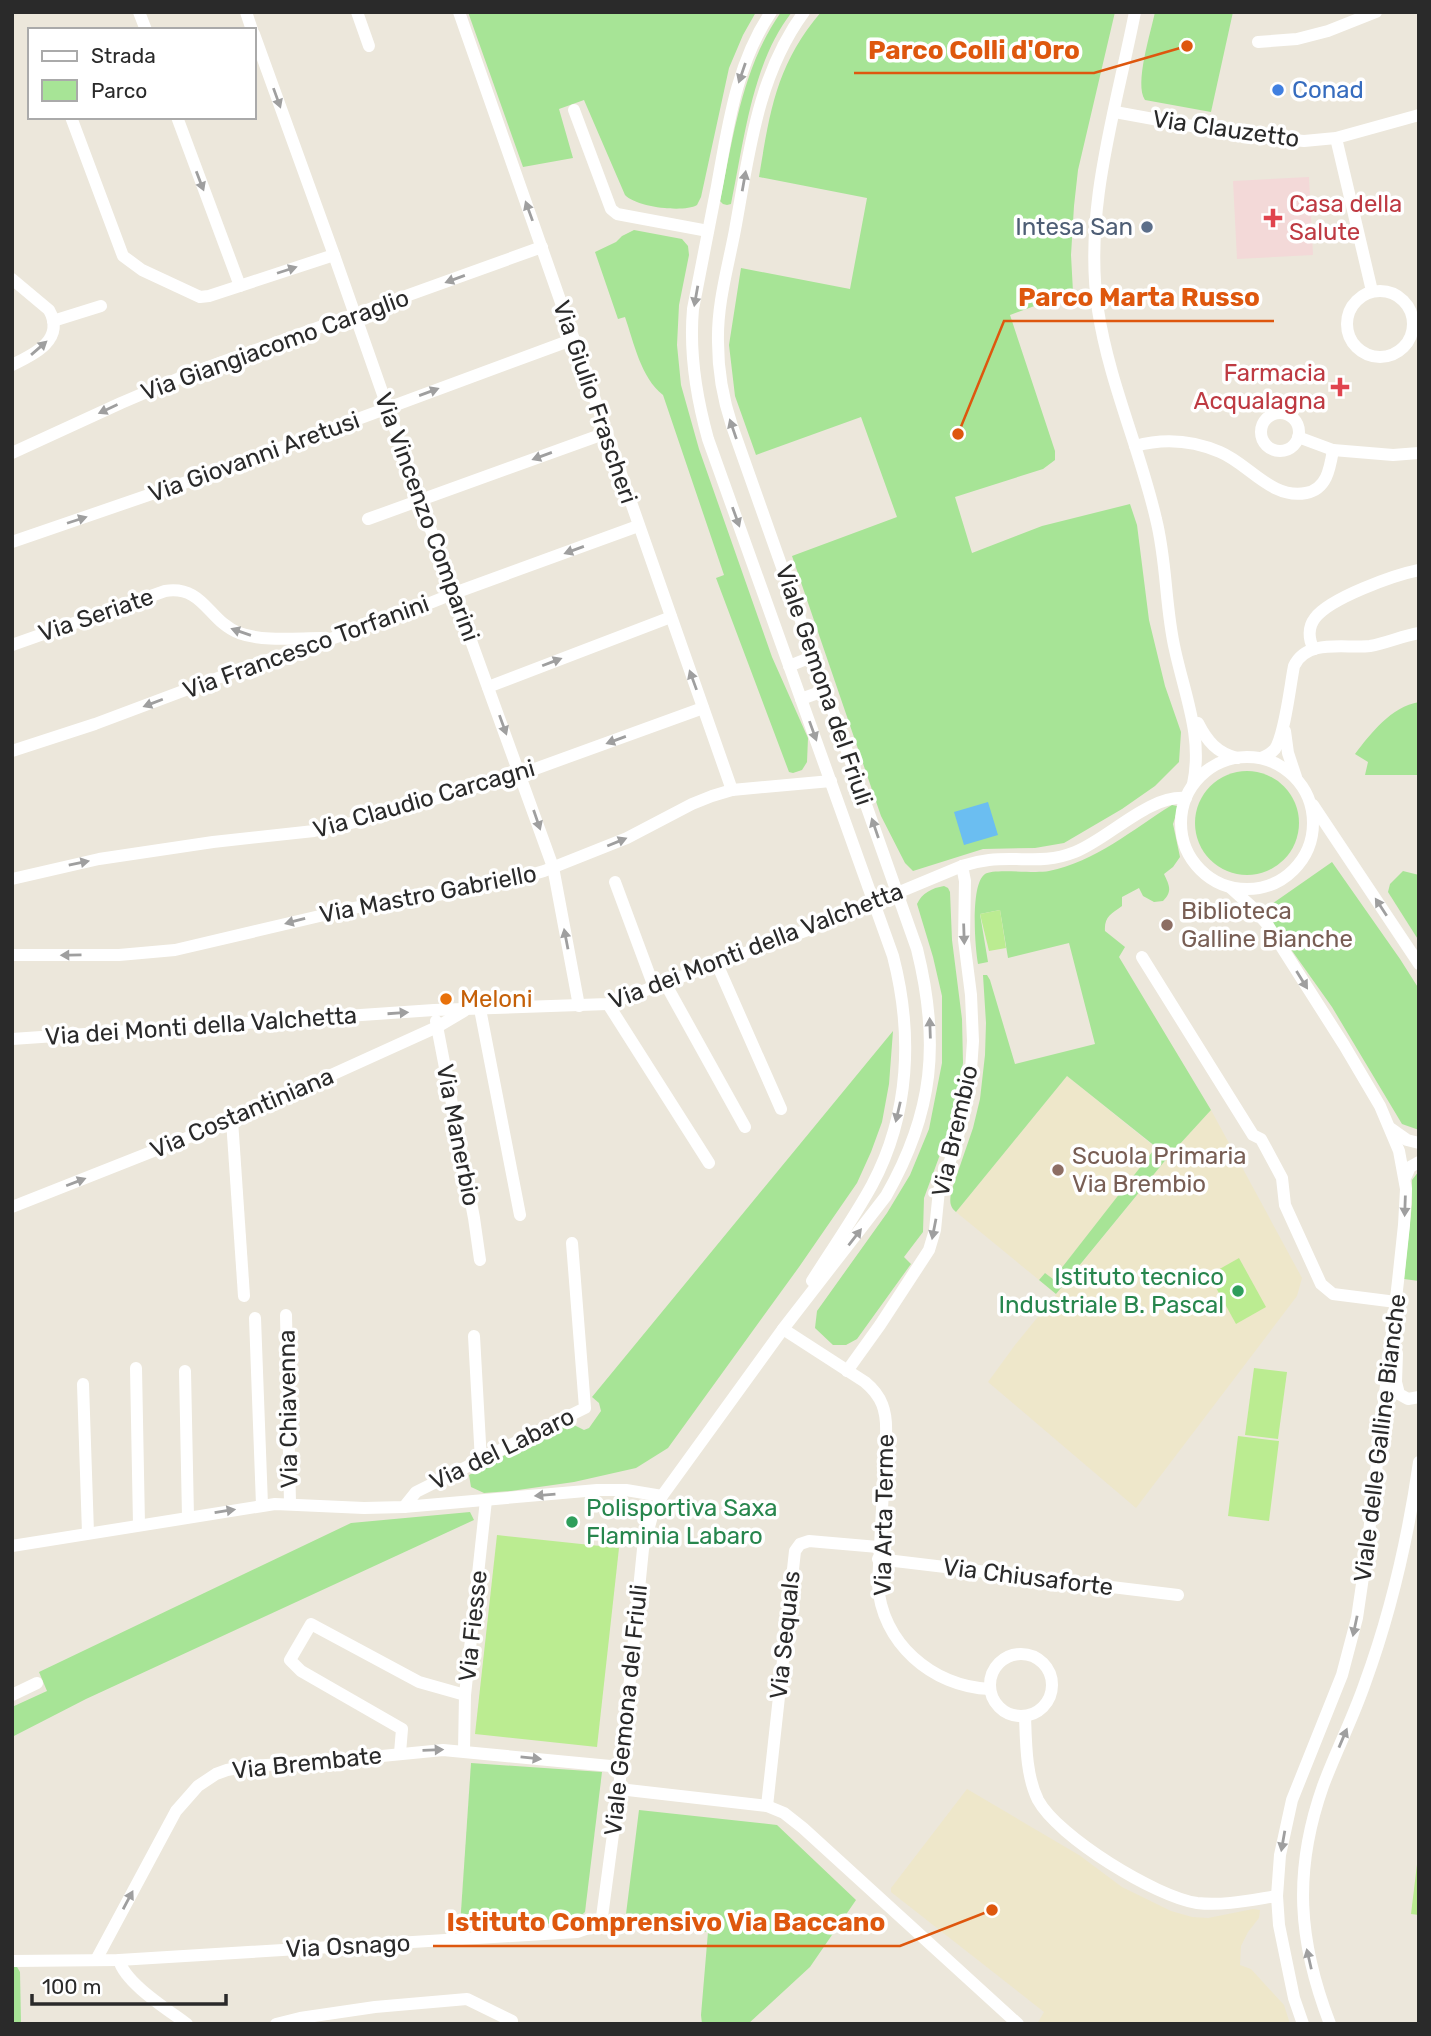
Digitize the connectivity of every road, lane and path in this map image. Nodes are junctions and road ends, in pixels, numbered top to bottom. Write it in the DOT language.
graph roads {
  1 [pos="357,12"];
  2 [pos="459,12"];
  3 [pos="771,12"];
  4 [pos="804,12"];
  5 [pos="1135,12"];
  6 [pos="1376,12"];
  7 [pos="256,40"];
  8 [pos="1258,42"];
  9 [pos="369,46"];
  10 [pos="574,110"];
  11 [pos="1115,112"];
  12 [pos="1419,116"];
  13 [pos="72,119"];
  14 [pos="178,119"];
  15 [pos="1336,138"];
  16 [pos="712,210"];
  17 [pos="738,215"];
  18 [pos="708,231"];
  19 [pos="542,247"];
  20 [pos="704,251"];
  21 [pos="334,254"];
  22 [pos="730,256"];
  23 [pos="12,279"];
  24 [pos="240,286"];
  25 [pos="1372,291"];
  26 [pos="101,306"];
  27 [pos="355,315"];
  28 [pos="53,321"];
  29 [pos="574,339"];
  30 [pos="12,365"];
  31 [pos="388,407"];
  32 [pos="606,433"];
  33 [pos="1298,437"];
  34 [pos="1135,446"];
  35 [pos="1333,450"];
  36 [pos="12,453"];
  37 [pos="1419,453"];
  38 [pos="420,500"];
  39 [pos="368,519"];
  40 [pos="638,526"];
  41 [pos="12,542"];
  42 [pos="1419,570"];
  43 [pos="454,593"];
  44 [pos="671,617"];
  45 [pos="1419,633"];
  46 [pos="333,638"];
  47 [pos="12,645"];
  48 [pos="1314,649"];
  49 [pos="814,656"];
  50 [pos="789,666"];
  51 [pos="488,687"];
  52 [pos="826,690"];
  53 [pos="801,699"];
  54 [pos="1189,704"];
  55 [pos="703,708"];
  56 [pos="1285,713"];
  57 [pos="12,751"];
  58 [pos="1237,758"];
  59 [pos="1261,758"];
  60 [pos="521,774"];
  61 [pos="831,781"];
  62 [pos="1300,783"];
  63 [pos="1192,785"];
  64 [pos="732,790"];
  65 [pos="1186,799"];
  66 [pos="1308,799"];
  67 [pos="962,866"];
  68 [pos="553,867"];
  69 [pos="12,879"];
  70 [pos="615,882"];
  71 [pos="1231,888"];
  72 [pos="898,893"];
  73 [pos="874,902"];
  74 [pos="12,955"];
  75 [pos="1142,957"];
  76 [pos="717,964"];
  77 [pos="1419,964"];
  78 [pos="660,985"];
  79 [pos="608,1004"];
  80 [pos="579,1006"];
  81 [pos="473,1009"];
  82 [pos="434,1010"];
  83 [pos="437,1027"];
  84 [pos="12,1039"];
  85 [pos="781,1109"];
  86 [pos="232,1120"];
  87 [pos="746,1126"];
  88 [pos="1390,1128"];
  89 [pos="1419,1143"];
  90 [pos="1419,1162"];
  91 [pos="709,1163"];
  92 [pos="1405,1178"];
  93 [pos="12,1206"];
  94 [pos="520,1215"];
  95 [pos="572,1243"];
  96 [pos="480,1260"];
  97 [pos="244,1296"];
  98 [pos="1396,1302"];
  99 [pos="286,1315"];
  100 [pos="256,1318"];
  101 [pos="783,1329"];
  102 [pos="474,1336"];
  103 [pos="1392,1336"];
  104 [pos="136,1367"];
  105 [pos="185,1371"];
  106 [pos="847,1371"];
  107 [pos="83,1384"];
  108 [pos="1419,1397"];
  109 [pos="481,1461"];
  110 [pos="1419,1462"];
  111 [pos="662,1496"];
  112 [pos="486,1500"];
  113 [pos="290,1503"];
  114 [pos="262,1506"];
  115 [pos="404,1507"];
  116 [pos="188,1517"];
  117 [pos="139,1525"];
  118 [pos="88,1533"];
  119 [pos="12,1546"];
  120 [pos="878,1553"];
  121 [pos="1178,1595"];
  122 [pos="37,1683"];
  123 [pos="990,1689"];
  124 [pos="12,1695"];
  125 [pos="465,1695"];
  126 [pos="1025,1716"];
  127 [pos="464,1751"];
  128 [pos="400,1754"];
  129 [pos="621,1768"];
  130 [pos="619,1789"];
  131 [pos="767,1806"];
  132 [pos="1277,1896"];
  133 [pos="598,1923"];
  134 [pos="119,1959"];
  135 [pos="96,1960"];
  136 [pos="12,1961"];
  137 [pos="187,2024"];
  138 [pos="276,2024"];
  139 [pos="512,2024"];
  140 [pos="1018,2024"];
  141 [pos="1303,2024"];
  142 [pos="1330,2024"];
  1 -- 9 [label="street"];
  19 -- 2 [label="street, Via Giulio Frascheri, one-way"];
  3 -- 16 [label="street, Viale Gemona del Friuli, one-way"];
  17 -- 4 [label="street, Viale Gemona del Friuli, one-way"];
  5 -- 11 [label="street"];
  6 -- 8 [label="street"];
  7 -- 21 [label="street, Via Vincenzo Comparini, one-way"];
  10 -- 18 [label="street"];
  11 -- 15 [label="street, Via Clauzetto"];
  11 -- 34 [label="street"];
  12 -- 15 [label="street, Via Clauzetto"];
  13 -- 24 [label="street"];
  14 -- 24 [label="street, one-way"];
  15 -- 25 [label="street"];
  16 -- 17 [label="street"];
  16 -- 18 [label="street, Viale Gemona del Friuli"];
  17 -- 22 [label="street, Viale Gemona del Friuli"];
  18 -- 20 [label="street, Viale Gemona del Friuli"];
  19 -- 27 [label="street, Via Giangiacomo Caraglio, one-way"];
  19 -- 29 [label="street, Via Giulio Frascheri"];
  20 -- 22 [label="street"];
  20 -- 50 [label="street, Viale Gemona del Friuli, one-way"];
  24 -- 21 [label="street, one-way"];
  21 -- 27 [label="street, Via Vincenzo Comparini"];
  49 -- 22 [label="street, Viale Gemona del Friuli, one-way"];
  23 -- 28 [label="street"];
  25 -- 25 [label="street"];
  26 -- 28 [label="street"];
  27 -- 31 [label="street, Via Vincenzo Comparini"];
  27 -- 36 [label="street, Via Giangiacomo Caraglio, one-way"];
  30 -- 28 [label="street, one-way"];
  31 -- 29 [label="street, Via Giovanni Aretusi, one-way"];
  29 -- 32 [label="street, Via Giulio Frascheri"];
  31 -- 38 [label="street, Via Vincenzo Comparini"];
  41 -- 31 [label="street, Via Giovanni Aretusi, one-way"];
  32 -- 38 [label="street, one-way"];
  32 -- 40 [label="street, Via Giulio Frascheri"];
  33 -- 35 [label="street"];
  34 -- 35 [label="street"];
  34 -- 54 [label="street"];
  35 -- 37 [label="street"];
  38 -- 39 [label="street"];
  38 -- 43 [label="street, Via Vincenzo Comparini"];
  40 -- 43 [label="street, Via Francesco Torfanini, one-way"];
  40 -- 44 [label="street, Via Giulio Frascheri"];
  42 -- 48 [label="street"];
  43 -- 46 [label="street, Via Francesco Torfanini"];
  43 -- 51 [label="street, Via Vincenzo Comparini"];
  51 -- 44 [label="street, one-way"];
  55 -- 44 [label="street, Via Giulio Frascheri, one-way"];
  45 -- 48 [label="street"];
  46 -- 47 [label="street, Via Seriate, one-way"];
  46 -- 57 [label="street, Via Francesco Torfanini, one-way"];
  48 -- 56 [label="street"];
  49 -- 50 [label="street"];
  49 -- 52 [label="street, Viale Gemona del Friuli"];
  50 -- 53 [label="street, Viale Gemona del Friuli"];
  51 -- 60 [label="street, Via Vincenzo Comparini, one-way"];
  52 -- 53 [label="street"];
  72 -- 52 [label="street, Viale Gemona del Friuli, one-way"];
  53 -- 61 [label="street, Viale Gemona del Friuli, one-way"];
  54 -- 58 [label="street"];
  54 -- 63 [label="street"];
  55 -- 60 [label="street, Via Claudio Carcagni, one-way"];
  55 -- 64 [label="street, Via Giulio Frascheri"];
  56 -- 59 [label="street"];
  56 -- 62 [label="street"];
  58 -- 59 [label="street"];
  58 -- 63 [label="street"];
  59 -- 62 [label="street"];
  60 -- 68 [label="street, Via Vincenzo Comparini, one-way"];
  69 -- 60 [label="street, Via Claudio Carcagni, one-way"];
  61 -- 64 [label="street, Via Mastro Gabriello"];
  61 -- 73 [label="street, Viale Gemona del Friuli"];
  62 -- 66 [label="street"];
  63 -- 65 [label="street"];
  68 -- 64 [label="street, Via Mastro Gabriello, one-way"];
  65 -- 67 [label="street, Via dei Monti della Valchetta"];
  65 -- 71 [label="street"];
  66 -- 71 [label="street"];
  77 -- 66 [label="street, one-way"];
  67 -- 72 [label="street, Via dei Monti della Valchetta"];
  67 -- 106 [label="street, Via Brembio, one-way"];
  68 -- 74 [label="street, Via Mastro Gabriello, one-way"];
  80 -- 68 [label="street, Via Vincenzo Comparini, one-way"];
  70 -- 78 [label="street"];
  71 -- 88 [label="street, Viale delle Galline Bianche, one-way"];
  72 -- 73 [label="street, Via dei Monti della Valchetta"];
  101 -- 72 [label="street, Viale Gemona del Friuli, one-way"];
  73 -- 76 [label="street, Via dei Monti della Valchetta"];
  73 -- 101 [label="street, Viale Gemona del Friuli, one-way"];
  75 -- 98 [label="street"];
  76 -- 78 [label="street, Via dei Monti della Valchetta"];
  76 -- 85 [label="street"];
  78 -- 79 [label="street, Via dei Monti della Valchetta"];
  78 -- 87 [label="street"];
  79 -- 80 [label="street, Via dei Monti della Valchetta"];
  79 -- 91 [label="street"];
  80 -- 81 [label="street, Via dei Monti della Valchetta"];
  81 -- 82 [label="street, Via dei Monti della Valchetta"];
  81 -- 83 [label="street, Via Costantiniana"];
  81 -- 94 [label="street"];
  82 -- 83 [label="street, Via Manerbio"];
  84 -- 82 [label="street, Via dei Monti della Valchetta, one-way"];
  83 -- 86 [label="street, Via Costantiniana"];
  83 -- 96 [label="street, Via Manerbio"];
  93 -- 86 [label="street, Via Costantiniana, one-way"];
  86 -- 97 [label="street"];
  88 -- 89 [label="street"];
  88 -- 92 [label="street, Viale delle Galline Bianche"];
  90 -- 92 [label="street"];
  92 -- 98 [label="street, Viale delle Galline Bianche, one-way"];
  95 -- 109 [label="street, Via del Labaro"];
  98 -- 103 [label="street, Viale delle Galline Bianche"];
  99 -- 113 [label="street, Via Chiavenna"];
  100 -- 114 [label="street"];
  101 -- 106 [label="street, Via Arta Terme"];
  101 -- 111 [label="street, Viale Gemona del Friuli"];
  102 -- 109 [label="street"];
  103 -- 108 [label="street"];
  103 -- 132 [label="street, Viale delle Galline Bianche, one-way"];
  104 -- 117 [label="street"];
  105 -- 116 [label="street"];
  106 -- 120 [label="street, Via Arta Terme"];
  107 -- 118 [label="street"];
  109 -- 115 [label="street, Via del Labaro"];
  142 -- 110 [label="street, Viale delle Galline Bianche, one-way"];
  111 -- 112 [label="street, one-way"];
  111 -- 129 [label="street, Viale Gemona del Friuli"];
  112 -- 115 [label="street"];
  112 -- 125 [label="street, Via Fiesse"];
  113 -- 114 [label="street, Via del Labaro"];
  113 -- 115 [label="street, Via del Labaro"];
  116 -- 114 [label="street, Via del Labaro, one-way"];
  116 -- 117 [label="street, Via del Labaro"];
  117 -- 118 [label="street, Via del Labaro"];
  118 -- 119 [label="street, Via del Labaro"];
  120 -- 121 [label="street, Via Chiusaforte"];
  120 -- 123 [label="street, Via Arta Terme"];
  120 -- 131 [label="street, Via Sequals"];
  122 -- 124 [label="street"];
  123 -- 126 [label="street"];
  123 -- 126 [label="street"];
  125 -- 127 [label="street, Via Fiesse"];
  125 -- 128 [label="street"];
  126 -- 132 [label="street"];
  128 -- 127 [label="street, Via Brembate, one-way"];
  127 -- 129 [label="street, Via Brembate, one-way"];
  135 -- 128 [label="street, Via Brembate, one-way"];
  129 -- 130 [label="street, Viale Gemona del Friuli"];
  130 -- 131 [label="street"];
  130 -- 133 [label="street, Viale Gemona del Friuli"];
  131 -- 140 [label="street"];
  132 -- 141 [label="street, Viale delle Galline Bianche"];
  133 -- 134 [label="street, Via Osnago"];
  134 -- 135 [label="street, Via Osnago"];
  134 -- 137 [label="street"];
  135 -- 136 [label="street, Via Osnago"];
  138 -- 139 [label="street"];
}
